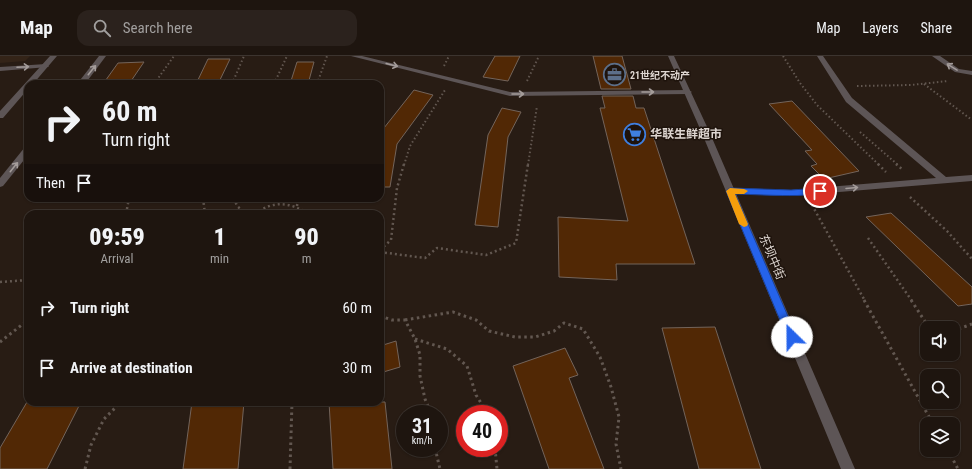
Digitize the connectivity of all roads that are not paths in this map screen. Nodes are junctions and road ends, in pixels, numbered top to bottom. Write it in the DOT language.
graph roads {
  1 [pos="54,56"];
  2 [pos="103,56"];
  3 [pos="354,56"];
  4 [pos="671,56"];
  5 [pos="820,56"];
  6 [pos="935,56"];
  7 [pos="46,66"];
  8 [pos="0,69"];
  9 [pos="972,73"];
  10 [pos="33,80"];
  11 [pos="84,80"];
  12 [pos="24,89"];
  13 [pos="688,92"];
  14 [pos="0,116"];
  15 [pos="24,154"];
  16 [pos="972,178"];
  17 [pos="944,180"];
  18 [pos="0,184"];
  19 [pos="730,191"];
  20 [pos="848,469"];
  1 -- 7 [label="street"];
  11 -- 2 [label="street, one-way"];
  3 -- 13 [label="street, one-way"];
  4 -- 13 [label="street, 东坝中街"];
  5 -- 17 [label="street"];
  9 -- 6 [label="street, one-way"];
  8 -- 7 [label="street, one-way"];
  7 -- 10 [label="street"];
  12 -- 14 [label="street"];
  13 -- 19 [label="street, 东坝中街"];
  18 -- 15 [label="street, one-way"];
  16 -- 17 [label="street"];
  19 -- 17 [label="street, one-way"];
  19 -- 20 [label="street, 东坝中街"];
}
